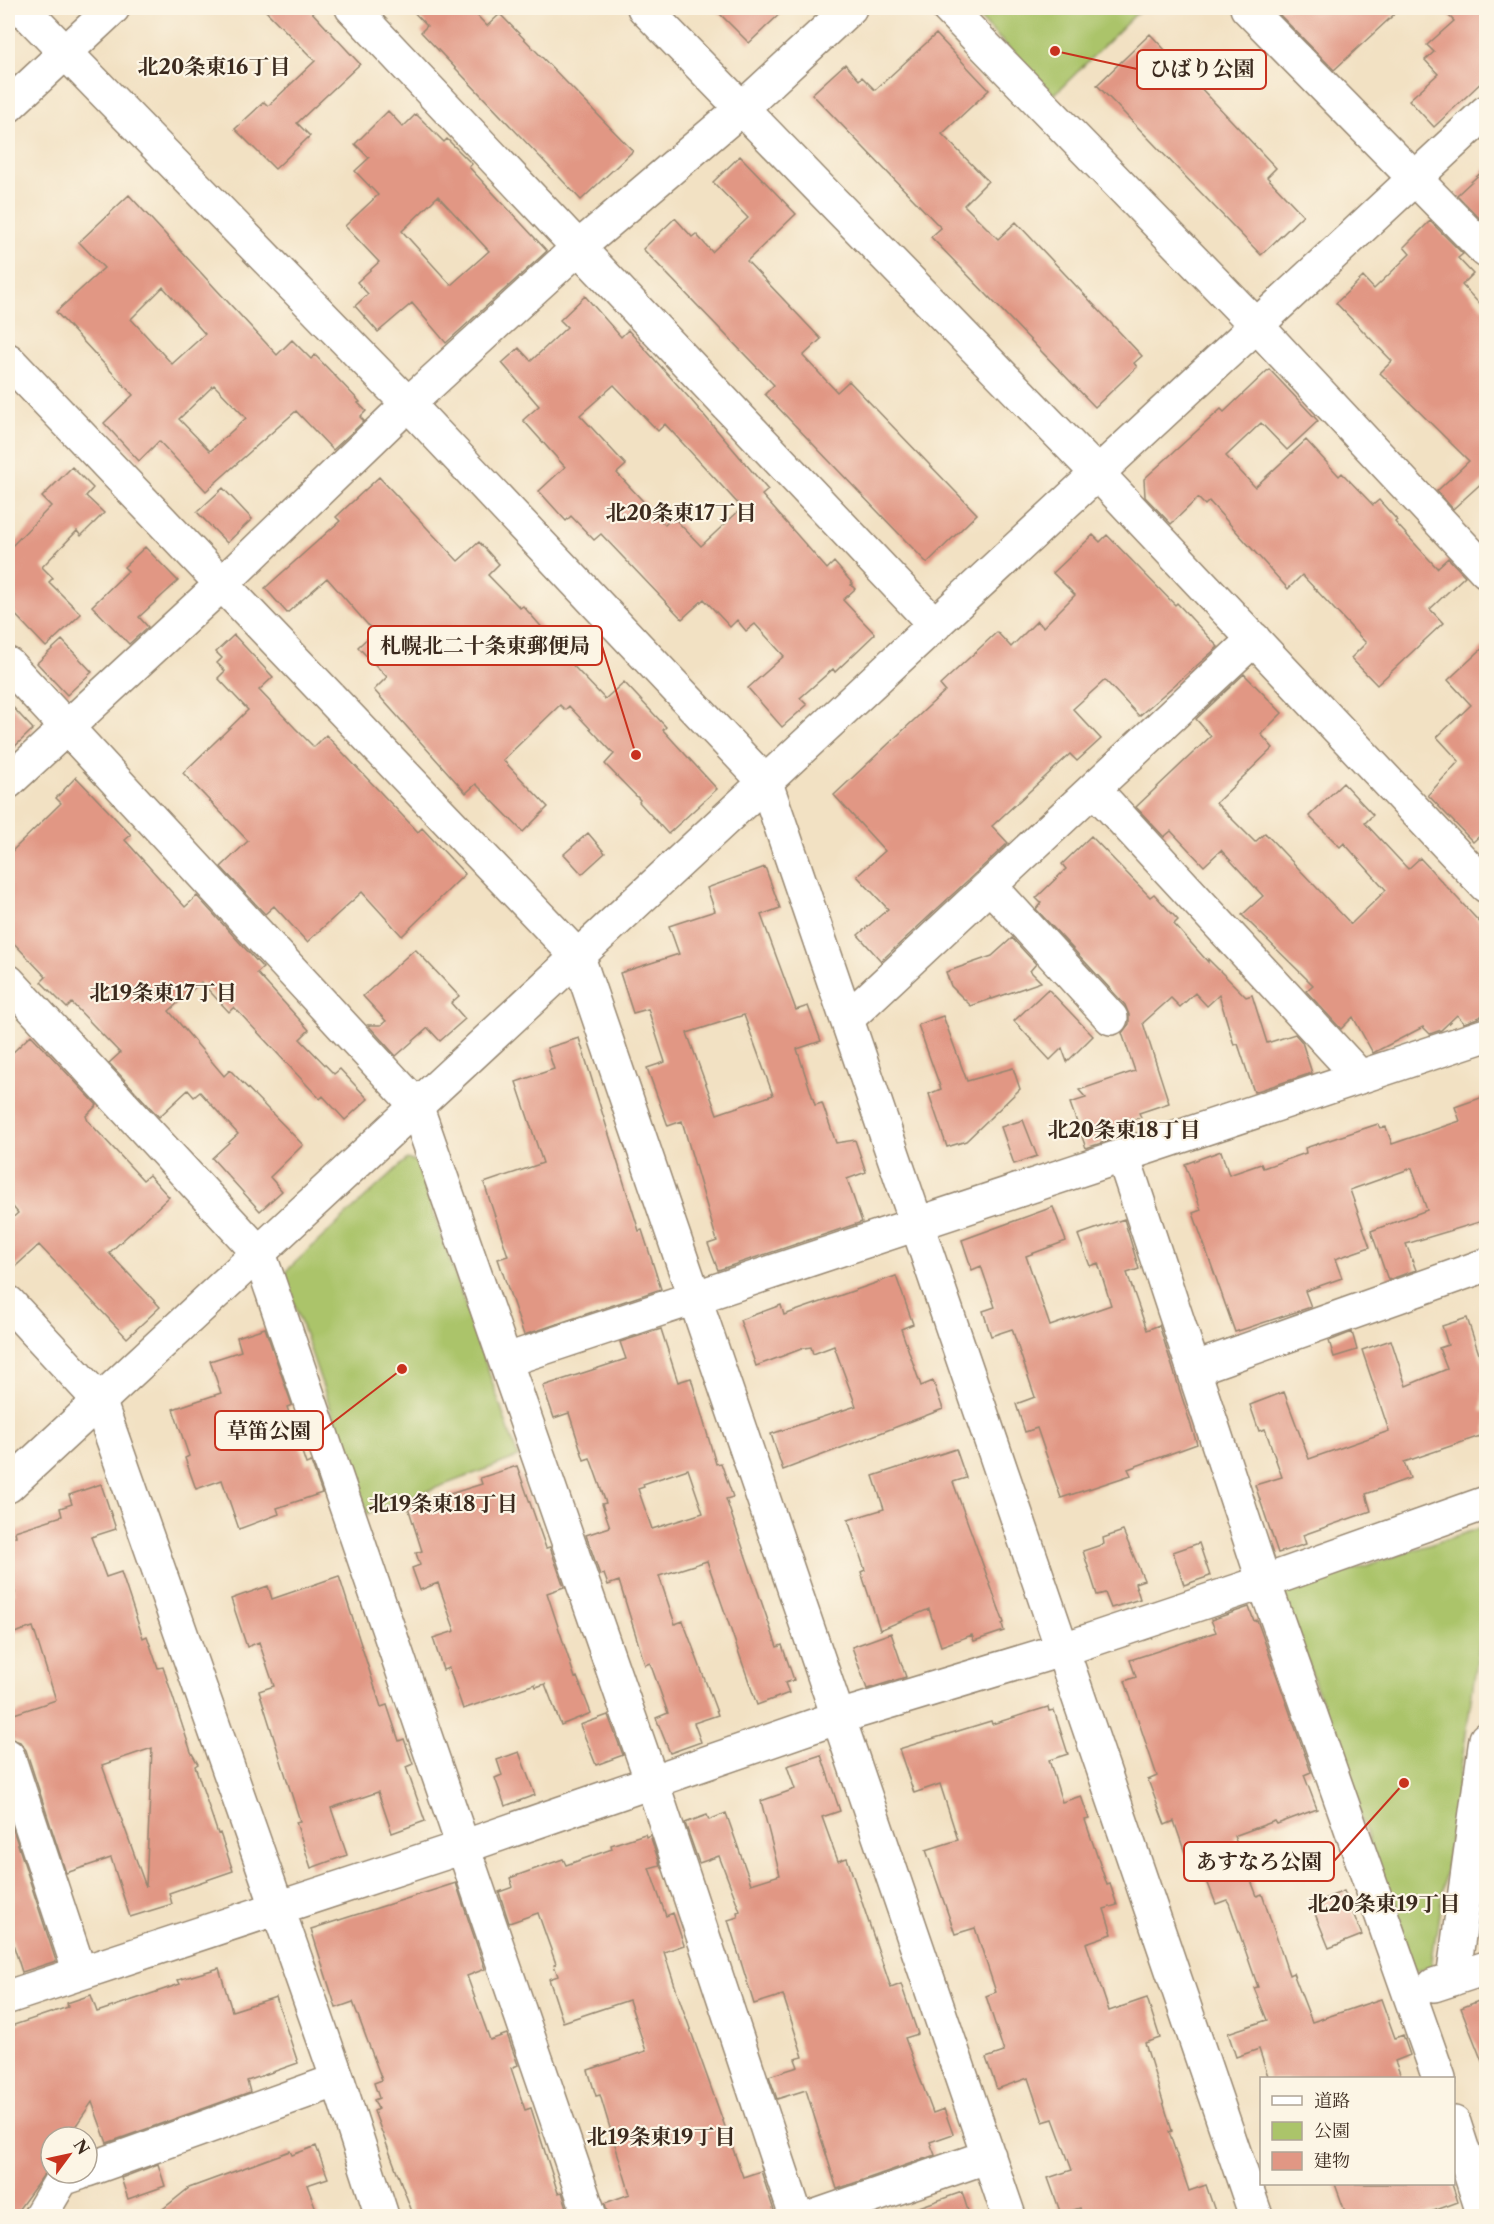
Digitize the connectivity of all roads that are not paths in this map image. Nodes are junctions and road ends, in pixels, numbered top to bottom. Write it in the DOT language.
graph roads {
  1 [pos="22,8"];
  2 [pos="113,8"];
  3 [pos="352,8"];
  4 [pos="644,8"];
  5 [pos="850,8"];
  6 [pos="948,8"];
  7 [pos="1247,8"];
  8 [pos="64,52"];
  9 [pos="8,106"];
  10 [pos="741,109"];
  11 [pos="1486,112"];
  12 [pos="1415,178"];
  13 [pos="579,247"];
  14 [pos="1486,251"];
  15 [pos="1257,326"];
  16 [pos="8,360"];
  17 [pos="408,404"];
  18 [pos="1098,474"];
  19 [pos="1486,571"];
  20 [pos="223,583"];
  21 [pos="935,625"];
  22 [pos="1254,639"];
  23 [pos="8,664"];
  24 [pos="67,727"];
  25 [pos="8,782"];
  26 [pos="766,783"];
  27 [pos="1094,789"];
  28 [pos="990,886"];
  29 [pos="1486,886"];
  30 [pos="578,957"];
  31 [pos="8,981"];
  32 [pos="1111,1018"];
  33 [pos="847,1019"];
  34 [pos="1486,1035"];
  35 [pos="1360,1077"];
  36 [pos="416,1105"];
  37 [pos="1123,1156"];
  38 [pos="917,1224"];
  39 [pos="259,1253"];
  40 [pos="1486,1265"];
  41 [pos="697,1299"];
  42 [pos="8,1302"];
  43 [pos="507,1360"];
  44 [pos="1196,1368"];
  45 [pos="99,1400"];
  46 [pos="8,1486"];
  47 [pos="1486,1503"];
  48 [pos="1264,1582"];
  49 [pos="1061,1650"];
  50 [pos="839,1717"];
  51 [pos="1486,1745"];
  52 [pos="8,1755"];
  53 [pos="652,1782"];
  54 [pos="463,1847"];
  55 [pos="276,1907"];
  56 [pos="1486,1968"];
  57 [pos="80,1973"];
  58 [pos="1453,1979"];
  59 [pos="1411,1993"];
  60 [pos="8,1997"];
  61 [pos="1438,2077"];
  62 [pos="338,2080"];
  63 [pos="1455,2126"];
  64 [pos="988,2156"];
  65 [pos="99,2166"];
  66 [pos="59,2185"];
  67 [pos="40,2217"];
  68 [pos="382,2217"];
  69 [pos="590,2217"];
  70 [pos="796,2217"];
  71 [pos="816,2217"];
  72 [pos="1009,2217"];
  73 [pos="1256,2217"];
  74 [pos="1484,2217"];
  1 -- 8 [label="street"];
  2 -- 8 [label="street"];
  3 -- 13 [label="street"];
  4 -- 10 [label="street"];
  5 -- 10 [label="street"];
  6 -- 15 [label="street"];
  7 -- 12 [label="street"];
  8 -- 9 [label="street"];
  8 -- 17 [label="street"];
  10 -- 13 [label="street"];
  10 -- 18 [label="street"];
  11 -- 12 [label="street"];
  12 -- 14 [label="street"];
  12 -- 15 [label="street"];
  13 -- 17 [label="street"];
  13 -- 21 [label="street"];
  15 -- 18 [label="street"];
  15 -- 19 [label="street"];
  16 -- 20 [label="street"];
  17 -- 20 [label="street"];
  17 -- 26 [label="street"];
  18 -- 21 [label="street"];
  18 -- 22 [label="street"];
  20 -- 24 [label="street"];
  20 -- 30 [label="street"];
  21 -- 26 [label="street"];
  22 -- 27 [label="street"];
  22 -- 29 [label="street"];
  23 -- 24 [label="street"];
  24 -- 25 [label="street"];
  24 -- 36 [label="street"];
  26 -- 30 [label="street"];
  26 -- 33 [label="street"];
  27 -- 28 [label="street"];
  27 -- 35 [label="street"];
  28 -- 32 [label="street"];
  28 -- 33 [label="street"];
  30 -- 36 [label="street"];
  30 -- 41 [label="street"];
  31 -- 39 [label="street"];
  33 -- 38 [label="street"];
  34 -- 35 [label="street"];
  35 -- 37 [label="street"];
  36 -- 39 [label="street"];
  36 -- 43 [label="street"];
  37 -- 38 [label="street"];
  37 -- 44 [label="street"];
  38 -- 41 [label="street"];
  38 -- 49 [label="street"];
  39 -- 45 [label="street"];
  39 -- 54 [label="street"];
  40 -- 44 [label="street"];
  41 -- 43 [label="street"];
  41 -- 50 [label="street"];
  42 -- 45 [label="street"];
  43 -- 53 [label="street"];
  44 -- 48 [label="street"];
  45 -- 46 [label="street"];
  45 -- 55 [label="street"];
  47 -- 48 [label="street"];
  48 -- 49 [label="street"];
  48 -- 59 [label="street"];
  49 -- 50 [label="street"];
  49 -- 73 [label="street"];
  50 -- 53 [label="street"];
  50 -- 64 [label="street"];
  51 -- 58 [label="street"];
  52 -- 57 [label="street"];
  53 -- 54 [label="street"];
  53 -- 70 [label="street"];
  54 -- 55 [label="street"];
  54 -- 69 [label="street"];
  55 -- 57 [label="street"];
  55 -- 62 [label="street"];
  56 -- 58 [label="street"];
  57 -- 60 [label="street"];
  58 -- 59 [label="street"];
  59 -- 61 [label="street"];
  62 -- 65 [label="street"];
  62 -- 68 [label="street"];
  63 -- 74 [label="street"];
  64 -- 71 [label="street"];
  64 -- 72 [label="street"];
  66 -- 67 [label="street"];
}
